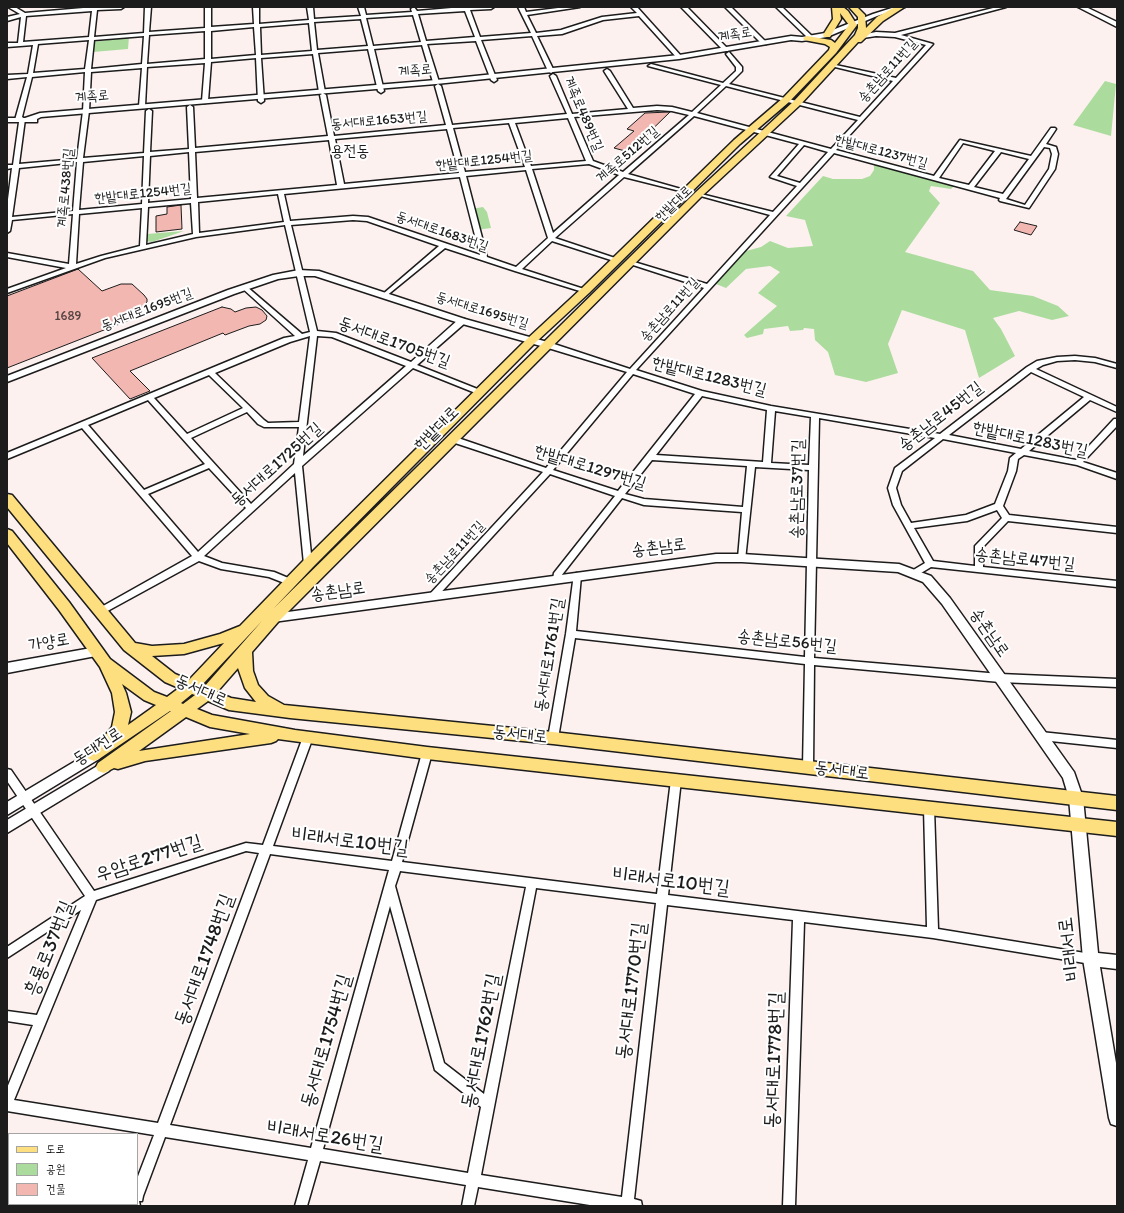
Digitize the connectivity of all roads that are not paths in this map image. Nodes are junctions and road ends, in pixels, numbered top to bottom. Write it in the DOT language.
graph roads {
  1 [pos="12,7"];
  2 [pos="121,7"];
  3 [pos="148,7"];
  4 [pos="208,7"];
  5 [pos="256,7"];
  6 [pos="310,7"];
  7 [pos="361,7"];
  8 [pos="491,7"];
  9 [pos="521,7"];
  10 [pos="577,7"];
  11 [pos="634,7"];
  12 [pos="684,7"];
  13 [pos="728,7"];
  14 [pos="779,7"];
  15 [pos="837,7"];
  16 [pos="852,7"];
  17 [pos="901,7"];
  18 [pos="1003,7"];
  19 [pos="1081,7"];
  20 [pos="467,8"];
  21 [pos="95,9"];
  22 [pos="415,10"];
  23 [pos="524,14"];
  24 [pos="641,14"];
  25 [pos="24,15"];
  26 [pos="364,17"];
  27 [pos="7,20"];
  28 [pos="311,21"];
  29 [pos="862,21"];
  30 [pos="1116,24"];
  31 [pos="258,25"];
  32 [pos="853,25"];
  33 [pos="207,29"];
  34 [pos="148,34"];
  35 [pos="533,35"];
  36 [pos="827,35"];
  37 [pos="895,35"];
  38 [pos="862,36"];
  39 [pos="92,38"];
  40 [pos="807,38"];
  41 [pos="480,39"];
  42 [pos="36,42"];
  43 [pos="424,43"];
  44 [pos="764,43"];
  45 [pos="20,44"];
  46 [pos="7,45"];
  47 [pos="851,45"];
  48 [pos="371,48"];
  49 [pos="833,51"];
  50 [pos="315,52"];
  51 [pos="728,52"];
  52 [pos="260,57"];
  53 [pos="679,57"];
  54 [pos="208,61"];
  55 [pos="833,64"];
  56 [pos="145,66"];
  57 [pos="651,66"];
  58 [pos="88,70"];
  59 [pos="607,70"];
  60 [pos="552,73"];
  61 [pos="30,75"];
  62 [pos="7,77"];
  63 [pos="494,79"];
  64 [pos="897,80"];
  65 [pos="437,84"];
  66 [pos="725,84"];
  67 [pos="380,89"];
  68 [pos="323,93"];
  69 [pos="261,99"];
  70 [pos="786,100"];
  71 [pos="205,101"];
  72 [pos="797,103"];
  73 [pos="142,106"];
  74 [pos="190,107"];
  75 [pos="632,110"];
  76 [pos="149,111"];
  77 [pos="85,114"];
  78 [pos="693,114"];
  79 [pos="570,116"];
  80 [pos="23,119"];
  81 [pos="862,119"];
  82 [pos="7,120"];
  83 [pos="511,121"];
  84 [pos="450,127"];
  85 [pos="1053,129"];
  86 [pos="750,130"];
  87 [pos="763,133"];
  88 [pos="332,137"];
  89 [pos="802,144"];
  90 [pos="1042,145"];
  91 [pos="192,150"];
  92 [pos="999,150"];
  93 [pos="831,151"];
  94 [pos="146,154"];
  95 [pos="1033,158"];
  96 [pos="80,161"];
  97 [pos="590,162"];
  98 [pos="17,166"];
  99 [pos="7,167"];
  100 [pos="529,169"];
  101 [pos="624,174"];
  102 [pos="463,175"];
  103 [pos="935,178"];
  104 [pos="800,186"];
  105 [pos="341,187"];
  106 [pos="970,188"];
  107 [pos="686,192"];
  108 [pos="281,193"];
  109 [pos="699,194"];
  110 [pos="1005,197"];
  111 [pos="195,200"];
  112 [pos="144,206"];
  113 [pos="76,212"];
  114 [pos="774,214"];
  115 [pos="8,219"];
  116 [pos="288,223"];
  117 [pos="7,231"];
  118 [pos="196,235"];
  119 [pos="551,238"];
  120 [pos="444,245"];
  121 [pos="144,247"];
  122 [pos="7,255"];
  123 [pos="484,259"];
  124 [pos="616,260"];
  125 [pos="632,263"];
  126 [pos="72,267"];
  127 [pos="517,270"];
  128 [pos="299,273"];
  129 [pos="244,287"];
  130 [pos="708,287"];
  131 [pos="7,291"];
  132 [pos="585,291"];
  133 [pos="385,296"];
  134 [pos="462,321"];
  135 [pos="314,333"];
  136 [pos="300,336"];
  137 [pos="531,341"];
  138 [pos="548,345"];
  139 [pos="412,364"];
  140 [pos="1117,366"];
  141 [pos="1030,369"];
  142 [pos="210,372"];
  143 [pos="631,372"];
  144 [pos="7,379"];
  145 [pos="481,392"];
  146 [pos="700,393"];
  147 [pos="149,397"];
  148 [pos="1089,397"];
  149 [pos="771,408"];
  150 [pos="248,409"];
  151 [pos="1117,410"];
  152 [pos="815,416"];
  153 [pos="1117,421"];
  154 [pos="83,424"];
  155 [pos="302,424"];
  156 [pos="940,436"];
  157 [pos="186,437"];
  158 [pos="452,440"];
  159 [pos="1022,453"];
  160 [pos="7,456"];
  161 [pos="650,457"];
  162 [pos="1078,463"];
  163 [pos="212,464"];
  164 [pos="751,464"];
  165 [pos="298,465"];
  166 [pos="767,465"];
  167 [pos="813,468"];
  168 [pos="548,471"];
  169 [pos="1117,476"];
  170 [pos="144,493"];
  171 [pos="620,495"];
  172 [pos="7,498"];
  173 [pos="999,506"];
  174 [pos="251,509"];
  175 [pos="746,510"];
  176 [pos="1006,518"];
  177 [pos="910,526"];
  178 [pos="1117,530"];
  179 [pos="9,539"];
  180 [pos="198,557"];
  181 [pos="742,558"];
  182 [pos="811,563"];
  183 [pos="308,564"];
  184 [pos="930,564"];
  185 [pos="979,570"];
  186 [pos="913,574"];
  187 [pos="577,576"];
  188 [pos="557,579"];
  189 [pos="290,582"];
  190 [pos="1117,584"];
  191 [pos="432,597"];
  192 [pos="99,612"];
  193 [pos="273,618"];
  194 [pos="250,623"];
  195 [pos="571,634"];
  196 [pos="129,646"];
  197 [pos="245,650"];
  198 [pos="101,658"];
  199 [pos="810,661"];
  200 [pos="7,668"];
  201 [pos="1000,678"];
  202 [pos="1117,683"];
  203 [pos="190,688"];
  204 [pos="206,695"];
  205 [pos="167,705"];
  206 [pos="184,711"];
  207 [pos="290,712"];
  208 [pos="302,736"];
  209 [pos="1041,736"];
  210 [pos="553,738"];
  211 [pos="1117,744"];
  212 [pos="427,753"];
  213 [pos="99,761"];
  214 [pos="808,767"];
  215 [pos="7,773"];
  216 [pos="676,780"];
  217 [pos="1076,798"];
  218 [pos="23,799"];
  219 [pos="1117,803"];
  220 [pos="929,808"];
  221 [pos="7,809"];
  222 [pos="32,812"];
  223 [pos="1079,825"];
  224 [pos="7,827"];
  225 [pos="1117,829"];
  226 [pos="246,847"];
  227 [pos="266,849"];
  228 [pos="396,866"];
  229 [pos="532,883"];
  230 [pos="390,886"];
  231 [pos="92,898"];
  232 [pos="662,899"];
  233 [pos="799,916"];
  234 [pos="933,933"];
  235 [pos="7,953"];
  236 [pos="1091,959"];
  237 [pos="1117,962"];
  238 [pos="7,1016"];
  239 [pos="41,1021"];
  240 [pos="7,1104"];
  241 [pos="488,1105"];
  242 [pos="1117,1118"];
  243 [pos="161,1130"];
  244 [pos="315,1155"];
  245 [pos="473,1180"];
  246 [pos="138,1193"];
  247 [pos="301,1206"];
  248 [pos="468,1206"];
  249 [pos="630,1206"];
  250 [pos="789,1206"];
  1 -- 25 [label="street"];
  2 -- 21 [label="street"];
  3 -- 34 [label="street"];
  4 -- 33 [label="street"];
  5 -- 31 [label="street"];
  6 -- 28 [label="street"];
  7 -- 26 [label="street"];
  8 -- 20 [label="street"];
  9 -- 23 [label="street, 계족로489번길"];
  10 -- 23 [label="street"];
  11 -- 24 [label="street"];
  12 -- 51 [label="street"];
  13 -- 44 [label="street"];
  14 -- 40 [label="street"];
  15 -- 32 [label="main road"];
  15 -- 36 [label="main road"];
  16 -- 29 [label="main road"];
  17 -- 29 [label="main road, 계족로"];
  17 -- 38 [label="main road"];
  18 -- 37 [label="street"];
  19 -- 30 [label="main road"];
  20 -- 22 [label="street"];
  20 -- 41 [label="street"];
  21 -- 25 [label="street"];
  21 -- 39 [label="street, 계족로438번길"];
  22 -- 26 [label="street"];
  22 -- 43 [label="street"];
  23 -- 35 [label="street, 계족로489번길"];
  24 -- 35 [label="street"];
  24 -- 53 [label="street"];
  25 -- 27 [label="street"];
  25 -- 45 [label="street"];
  26 -- 28 [label="street"];
  26 -- 48 [label="street"];
  28 -- 31 [label="street"];
  28 -- 50 [label="street"];
  29 -- 32 [label="main road, 계족로"];
  29 -- 47 [label="main road, 한밭대로"];
  31 -- 33 [label="street"];
  31 -- 52 [label="street"];
  32 -- 36 [label="main road, 계족로"];
  32 -- 49 [label="main road, 한밭대로"];
  33 -- 34 [label="street"];
  33 -- 54 [label="street"];
  34 -- 39 [label="street"];
  34 -- 56 [label="street"];
  35 -- 41 [label="street"];
  35 -- 60 [label="street, 계족로489번길"];
  36 -- 40 [label="main road, 계족로"];
  37 -- 38 [label="street"];
  37 -- 64 [label="street, 송촌남로11번길"];
  38 -- 47 [label="main road"];
  39 -- 42 [label="street"];
  39 -- 58 [label="street, 계족로438번길"];
  40 -- 44 [label="main road, 계족로"];
  40 -- 49 [label="main road"];
  40 -- 51 [label="main road, 계족로"];
  41 -- 43 [label="street"];
  41 -- 63 [label="street"];
  42 -- 45 [label="street"];
  42 -- 61 [label="street"];
  43 -- 48 [label="street"];
  43 -- 65 [label="street"];
  44 -- 51 [label="main road, 계족로"];
  45 -- 46 [label="street"];
  47 -- 55 [label="main road, 한밭대로"];
  48 -- 50 [label="street"];
  48 -- 67 [label="street"];
  49 -- 70 [label="main road, 한밭대로"];
  50 -- 52 [label="street"];
  50 -- 68 [label="street"];
  51 -- 53 [label="main road, 계족로"];
  51 -- 57 [label="main road, 계족로"];
  51 -- 66 [label="street, 계족로512번길"];
  52 -- 54 [label="street"];
  52 -- 69 [label="street"];
  53 -- 60 [label="main road, 계족로"];
  54 -- 56 [label="street"];
  54 -- 71 [label="street"];
  55 -- 64 [label="street"];
  55 -- 72 [label="main road, 한밭대로"];
  56 -- 58 [label="street"];
  56 -- 73 [label="street"];
  57 -- 59 [label="main road, 계족로"];
  57 -- 66 [label="street, 계족로"];
  58 -- 61 [label="street"];
  58 -- 77 [label="street, 계족로438번길"];
  59 -- 60 [label="main road, 계족로"];
  59 -- 75 [label="street"];
  60 -- 63 [label="main road, 계족로"];
  60 -- 79 [label="street, 계족로489번길"];
  61 -- 62 [label="street"];
  61 -- 80 [label="street"];
  63 -- 65 [label="main road, 계족로"];
  64 -- 81 [label="street, 송촌남로11번길"];
  65 -- 67 [label="main road, 계족로"];
  65 -- 84 [label="street"];
  66 -- 70 [label="street"];
  66 -- 78 [label="street, 계족로512번길"];
  67 -- 68 [label="main road, 계족로"];
  68 -- 69 [label="main road, 계족로"];
  68 -- 88 [label="street"];
  69 -- 71 [label="main road, 계족로"];
  69 -- 74 [label="main road, 계족로"];
  70 -- 72 [label="street"];
  70 -- 86 [label="main road, 한밭대로"];
  71 -- 73 [label="main road, 계족로"];
  72 -- 81 [label="street"];
  72 -- 87 [label="main road, 한밭대로"];
  73 -- 77 [label="main road, 계족로"];
  74 -- 76 [label="main road, 계족로"];
  74 -- 91 [label="street"];
  75 -- 78 [label="street, 동서대로1653번길"];
  75 -- 79 [label="street, 동서대로1653번길"];
  76 -- 77 [label="main road, 계족로"];
  76 -- 94 [label="street"];
  77 -- 80 [label="main road, 계족로"];
  77 -- 96 [label="street, 계족로438번길"];
  78 -- 86 [label="street, 동서대로1653번길"];
  78 -- 101 [label="street, 계족로512번길"];
  79 -- 83 [label="street, 동서대로1653번길"];
  79 -- 97 [label="street, 계족로489번길"];
  80 -- 82 [label="main road, 계족로"];
  80 -- 98 [label="street"];
  81 -- 93 [label="street, 송촌남로11번길"];
  83 -- 84 [label="street, 동서대로1653번길"];
  83 -- 100 [label="street"];
  84 -- 88 [label="street, 동서대로1653번길"];
  84 -- 102 [label="street"];
  85 -- 90 [label="street"];
  86 -- 87 [label="street, 한밭대로1237번길"];
  86 -- 107 [label="main road, 한밭대로"];
  87 -- 89 [label="street, 한밭대로1237번길"];
  87 -- 109 [label="main road, 한밭대로"];
  88 -- 91 [label="street, 동서대로1653번길"];
  88 -- 105 [label="street"];
  89 -- 93 [label="street, 한밭대로1237번길"];
  89 -- 104 [label="street"];
  90 -- 95 [label="street"];
  90 -- 110 [label="street, 한밭대로1237번길"];
  91 -- 94 [label="street, 동서대로1653번길"];
  91 -- 111 [label="street"];
  92 -- 95 [label="street"];
  92 -- 103 [label="street"];
  92 -- 106 [label="street"];
  93 -- 103 [label="street, 한밭대로1237번길"];
  93 -- 104 [label="street, 송촌남로11번길"];
  94 -- 96 [label="street, 동서대로1653번길"];
  94 -- 112 [label="street"];
  95 -- 110 [label="street"];
  96 -- 98 [label="street, 동서대로1653번길"];
  96 -- 113 [label="street, 계족로438번길"];
  97 -- 100 [label="street, 한밭대로1254번길"];
  97 -- 101 [label="street, 한밭대로1254번길"];
  98 -- 99 [label="street, 동서대로1653번길"];
  98 -- 115 [label="street"];
  100 -- 102 [label="street, 한밭대로1254번길"];
  100 -- 119 [label="street"];
  101 -- 107 [label="street, 한밭대로1254번길"];
  101 -- 119 [label="street, 계족로512번길"];
  102 -- 105 [label="street, 한밭대로1254번길"];
  102 -- 123 [label="street"];
  103 -- 106 [label="street, 한밭대로1237번길"];
  104 -- 114 [label="street, 송촌남로11번길"];
  105 -- 108 [label="street, 한밭대로1254번길"];
  106 -- 110 [label="street, 한밭대로1237번길"];
  107 -- 124 [label="main road, 한밭대로"];
  108 -- 111 [label="street, 한밭대로1254번길"];
  108 -- 116 [label="street"];
  109 -- 114 [label="street, 한밭대로"];
  109 -- 125 [label="main road, 한밭대로"];
  111 -- 112 [label="street, 한밭대로1254번길"];
  111 -- 118 [label="street"];
  112 -- 113 [label="street, 한밭대로1254번길"];
  112 -- 121 [label="street"];
  113 -- 115 [label="street, 한밭대로1254번길"];
  113 -- 126 [label="street, 계족로438번길"];
  114 -- 130 [label="street, 송촌남로11번길"];
  115 -- 117 [label="street"];
  116 -- 118 [label="street, 동서대로1683번길"];
  116 -- 120 [label="street, 동서대로1683번길"];
  116 -- 128 [label="street"];
  118 -- 121 [label="street, 동서대로1683번길"];
  119 -- 124 [label="street"];
  119 -- 127 [label="street, 계족로512번길"];
  120 -- 123 [label="street, 동서대로1683번길"];
  120 -- 133 [label="street"];
  121 -- 126 [label="street, 동서대로1683번길"];
  122 -- 126 [label="street, 동서대로1683번길"];
  123 -- 127 [label="street, 동서대로1683번길"];
  124 -- 132 [label="main road, 한밭대로"];
  125 -- 130 [label="street"];
  125 -- 138 [label="main road, 한밭대로"];
  126 -- 131 [label="street, 동서대로1683번길"];
  127 -- 132 [label="street, 동서대로1683번길"];
  128 -- 129 [label="main road, 동서대로1695번길"];
  128 -- 133 [label="main road, 동서대로1695번길"];
  128 -- 135 [label="street"];
  129 -- 136 [label="street"];
  129 -- 144 [label="main road, 동서대로1695번길"];
  130 -- 143 [label="street, 송촌남로11번길"];
  132 -- 137 [label="main road, 한밭대로"];
  133 -- 134 [label="main road, 동서대로1695번길"];
  134 -- 137 [label="main road, 동서대로1695번길"];
  134 -- 139 [label="street, 동서대로1725번길"];
  135 -- 136 [label="street"];
  135 -- 139 [label="street, 동서대로1705번길"];
  135 -- 155 [label="street, 동서대로1705번길"];
  136 -- 142 [label="street"];
  137 -- 138 [label="main road, 동서대로1695번길"];
  137 -- 145 [label="main road, 한밭대로"];
  138 -- 143 [label="street, 한밭대로1283번길"];
  138 -- 158 [label="main road, 한밭대로"];
  139 -- 145 [label="street, 동서대로1705번길"];
  139 -- 165 [label="street, 동서대로1725번길"];
  140 -- 141 [label="street, 송촌남로45번길"];
  141 -- 148 [label="street"];
  141 -- 156 [label="street, 송촌남로45번길"];
  142 -- 147 [label="street"];
  142 -- 150 [label="street"];
  143 -- 146 [label="street, 한밭대로1283번길"];
  143 -- 168 [label="street, 송촌남로11번길"];
  145 -- 183 [label="main road, 한밭대로"];
  146 -- 149 [label="street, 한밭대로1283번길"];
  146 -- 161 [label="street"];
  147 -- 154 [label="street"];
  147 -- 157 [label="street"];
  148 -- 151 [label="street"];
  148 -- 159 [label="street"];
  149 -- 152 [label="street, 한밭대로1283번길"];
  149 -- 166 [label="street, 한밭대로1283번길"];
  150 -- 155 [label="street"];
  150 -- 157 [label="street"];
  152 -- 156 [label="street, 한밭대로1283번길"];
  152 -- 167 [label="street, 송촌남로37번길"];
  153 -- 162 [label="street"];
  154 -- 160 [label="street"];
  154 -- 170 [label="street"];
  155 -- 165 [label="street, 동서대로1705번길"];
  156 -- 159 [label="street, 한밭대로1283번길"];
  156 -- 177 [label="street, 송촌남로45번길"];
  157 -- 163 [label="street"];
  158 -- 168 [label="street, 한밭대로1297번길"];
  158 -- 193 [label="main road, 한밭대로"];
  159 -- 162 [label="street, 한밭대로1283번길"];
  159 -- 173 [label="street"];
  161 -- 164 [label="street"];
  161 -- 171 [label="street"];
  162 -- 169 [label="street, 한밭대로1283번길"];
  163 -- 170 [label="street"];
  163 -- 174 [label="street"];
  164 -- 166 [label="street"];
  164 -- 175 [label="street"];
  165 -- 174 [label="street, 동서대로1725번길"];
  165 -- 183 [label="street"];
  166 -- 167 [label="street"];
  167 -- 182 [label="street, 송촌남로37번길"];
  168 -- 171 [label="street, 한밭대로1297번길"];
  168 -- 191 [label="street, 송촌남로11번길"];
  170 -- 180 [label="street"];
  171 -- 175 [label="street, 한밭대로1297번길"];
  171 -- 188 [label="street"];
  172 -- 192 [label="main road, 동서대로"];
  173 -- 176 [label="street"];
  173 -- 177 [label="street"];
  174 -- 180 [label="street, 동서대로1725번길"];
  175 -- 181 [label="street"];
  176 -- 178 [label="street"];
  176 -- 185 [label="street"];
  177 -- 184 [label="street, 송촌남로45번길"];
  179 -- 198 [label="main road, 동서대로"];
  180 -- 189 [label="street"];
  180 -- 192 [label="street, 동서대로1725번길"];
  181 -- 182 [label="main road, 송촌남로"];
  181 -- 187 [label="main road, 송촌남로"];
  182 -- 186 [label="main road, 송촌남로"];
  182 -- 199 [label="street, 송촌남로37번길"];
  183 -- 189 [label="main road, 한밭대로"];
  184 -- 185 [label="street, 송촌남로47번길"];
  184 -- 186 [label="street"];
  185 -- 190 [label="street, 송촌남로47번길"];
  186 -- 201 [label="main road, 송촌남로"];
  187 -- 188 [label="main road, 송촌남로"];
  187 -- 195 [label="street, 동서대로1761번길"];
  188 -- 191 [label="main road, 송촌남로"];
  189 -- 194 [label="main road, 한밭대로"];
  191 -- 193 [label="main road, 송촌남로"];
  192 -- 196 [label="main road, 동서대로"];
  193 -- 197 [label="main road, 한밭대로"];
  194 -- 196 [label="main road"];
  194 -- 203 [label="main road, 한밭대로"];
  195 -- 199 [label="street, 송촌남로56번길"];
  195 -- 210 [label="street, 동서대로1761번길"];
  196 -- 203 [label="main road, 동서대로"];
  197 -- 204 [label="main road, 한밭대로"];
  197 -- 207 [label="main road"];
  198 -- 200 [label="main road, 가양로"];
  198 -- 205 [label="main road, 동서대로"];
  198 -- 213 [label="main road"];
  199 -- 201 [label="street, 송촌남로56번길"];
  199 -- 214 [label="street, 송촌남로37번길"];
  201 -- 202 [label="street, 송촌남로"];
  201 -- 209 [label="main road, 송촌남로"];
  203 -- 204 [label="main road, 동서대로"];
  203 -- 205 [label="main road, 동대전로"];
  204 -- 206 [label="main road, 동대전로"];
  204 -- 207 [label="main road, 동서대로"];
  205 -- 206 [label="main road, 동서대로"];
  205 -- 213 [label="main road, 동대전로"];
  206 -- 208 [label="main road, 동서대로"];
  206 -- 213 [label="main road, 동대전로"];
  207 -- 210 [label="main road, 동서대로"];
  208 -- 212 [label="main road, 동서대로"];
  208 -- 213 [label="main road"];
  208 -- 227 [label="street, 동서대로1748번길"];
  209 -- 211 [label="street"];
  209 -- 217 [label="main road, 송촌남로"];
  210 -- 214 [label="main road, 동서대로"];
  212 -- 216 [label="main road, 동서대로"];
  212 -- 228 [label="street, 동서대로1754번길"];
  213 -- 218 [label="main road, 동대전로"];
  213 -- 222 [label="main road, 동대전로"];
  214 -- 217 [label="main road, 동서대로"];
  215 -- 218 [label="street, 흥룡로37번길"];
  216 -- 220 [label="main road, 동서대로"];
  216 -- 232 [label="street, 동서대로1770번길"];
  217 -- 219 [label="main road, 동서대로"];
  217 -- 223 [label="main road, 비래서로"];
  218 -- 221 [label="main road, 동대전로"];
  218 -- 222 [label="street, 흥룡로37번길"];
  220 -- 223 [label="main road, 동서대로"];
  220 -- 234 [label="street"];
  222 -- 224 [label="main road, 동대전로"];
  222 -- 231 [label="street, 흥룡로37번길"];
  223 -- 225 [label="main road, 동서대로"];
  223 -- 236 [label="main road, 비래서로"];
  226 -- 227 [label="street, 비래서로10번길"];
  226 -- 231 [label="street, 우암로277번길"];
  227 -- 228 [label="street, 비래서로10번길"];
  227 -- 243 [label="street, 동서대로1748번길"];
  228 -- 229 [label="street, 비래서로10번길"];
  228 -- 230 [label="street, 동서대로1754번길"];
  229 -- 232 [label="street, 비래서로10번길"];
  229 -- 241 [label="street, 동서대로1762번길"];
  230 -- 241 [label="street"];
  230 -- 244 [label="street, 동서대로1754번길"];
  231 -- 235 [label="street, 우암로277번길"];
  231 -- 239 [label="street, 흥룡로37번길"];
  232 -- 233 [label="street, 비래서로10번길"];
  232 -- 249 [label="street, 동서대로1770번길"];
  233 -- 234 [label="street, 비래서로10번길"];
  233 -- 250 [label="street, 동서대로1778번길"];
  234 -- 236 [label="street, 비래서로10번길"];
  236 -- 237 [label="main road"];
  236 -- 242 [label="main road, 비래서로"];
  238 -- 239 [label="street"];
  239 -- 240 [label="street, 흥룡로37번길"];
  240 -- 243 [label="street, 비래서로26번길"];
  241 -- 245 [label="street, 동서대로1762번길"];
  243 -- 244 [label="street, 비래서로26번길"];
  243 -- 246 [label="street, 동서대로1748번길"];
  244 -- 245 [label="street, 비래서로26번길"];
  244 -- 247 [label="street, 동서대로1754번길"];
  245 -- 248 [label="street, 동서대로1762번길"];
  245 -- 249 [label="street, 비래서로26번길"];
}
